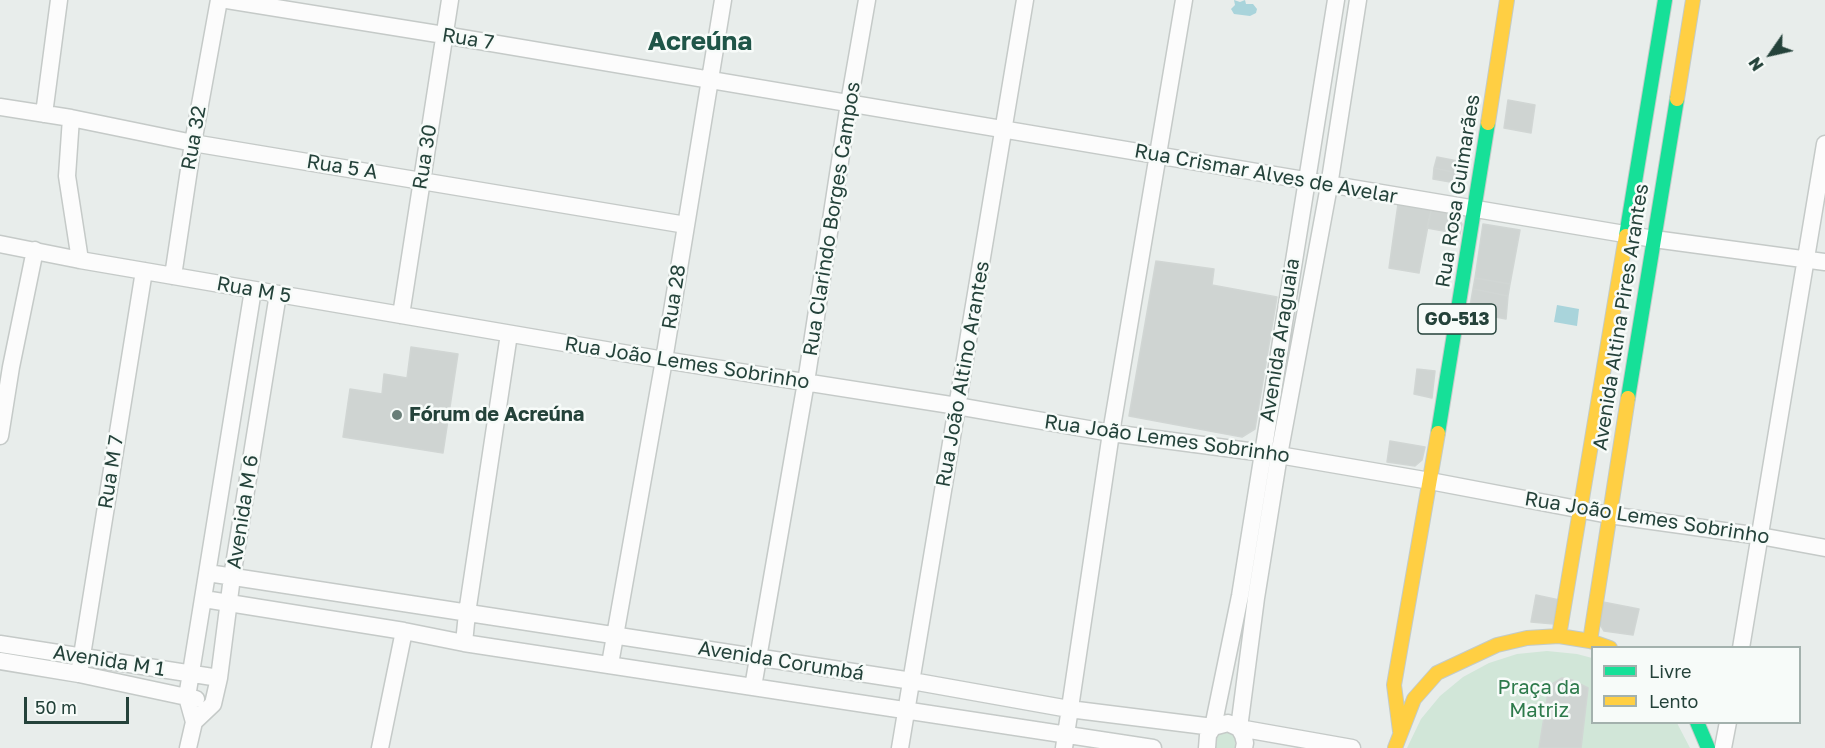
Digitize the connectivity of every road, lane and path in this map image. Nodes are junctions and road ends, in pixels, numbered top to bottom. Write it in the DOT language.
graph roads {
  1 [pos="59,0"];
  2 [pos="219,0"];
  3 [pos="227,0"];
  4 [pos="450,0"];
  5 [pos="723,0"];
  6 [pos="867,0"];
  7 [pos="1025,0"];
  8 [pos="1184,0"];
  9 [pos="1336,0"];
  10 [pos="1358,0"];
  11 [pos="1507,0"];
  12 [pos="1665,0"];
  13 [pos="1693,0"];
  14 [pos="444,35"];
  15 [pos="1329,40"];
  16 [pos="1351,43"];
  17 [pos="709,80"];
  18 [pos="1664,94"];
  19 [pos="849,103"];
  20 [pos="0,107"];
  21 [pos="44,114"];
  22 [pos="71,118"];
  23 [pos="1005,129"];
  24 [pos="193,142"];
  25 [pos="1825,144"];
  26 [pos="1158,155"];
  27 [pos="422,181"];
  28 [pos="1306,182"];
  29 [pos="1329,186"];
  30 [pos="1475,210"];
  31 [pos="686,225"];
  32 [pos="1627,235"];
  33 [pos="1654,239"];
  34 [pos="0,244"];
  35 [pos="35,250"];
  36 [pos="1806,259"];
  37 [pos="80,260"];
  38 [pos="1825,262"];
  39 [pos="144,271"];
  40 [pos="173,276"];
  41 [pos="253,290"];
  42 [pos="278,294"];
  43 [pos="401,315"];
  44 [pos="1284,318"];
  45 [pos="1304,322"];
  46 [pos="509,334"];
  47 [pos="664,360"];
  48 [pos="6,366"];
  49 [pos="1618,371"];
  50 [pos="806,382"];
  51 [pos="957,406"];
  52 [pos="1111,433"];
  53 [pos="0,436"];
  54 [pos="1262,453"];
  55 [pos="1279,455"];
  56 [pos="1430,480"];
  57 [pos="1581,510"];
  58 [pos="1609,515"];
  59 [pos="1760,536"];
  60 [pos="1825,548"];
  61 [pos="208,573"];
  62 [pos="232,577"];
  63 [pos="1248,597"];
  64 [pos="204,599"];
  65 [pos="229,603"];
  66 [pos="466,613"];
  67 [pos="404,631"];
  68 [pos="615,635"];
  69 [pos="1403,636"];
  70 [pos="1559,636"];
  71 [pos="1590,641"];
  72 [pos="464,643"];
  73 [pos="0,644"];
  74 [pos="1604,646"];
  75 [pos="1741,646"];
  76 [pos="23,648"];
  77 [pos="758,657"];
  78 [pos="0,661"];
  79 [pos="19,664"];
  80 [pos="610,664"];
  81 [pos="80,666"];
  82 [pos="1437,673"];
  83 [pos="192,674"];
  84 [pos="219,678"];
  85 [pos="912,681"];
  86 [pos="753,687"];
  87 [pos="187,697"];
  88 [pos="213,704"];
  89 [pos="1069,709"];
  90 [pos="906,711"];
  91 [pos="194,722"];
  92 [pos="1697,724"];
  93 [pos="1728,724"];
  94 [pos="1213,727"];
  95 [pos="1239,728"];
  96 [pos="1400,731"];
  97 [pos="1065,742"];
  98 [pos="188,748"];
  99 [pos="380,748"];
  100 [pos="900,748"];
  101 [pos="1153,748"];
  102 [pos="1207,748"];
  103 [pos="1244,748"];
  104 [pos="1352,748"];
  105 [pos="1395,748"];
  106 [pos="1708,748"];
  107 [pos="1723,748"];
  1 -- 21 [label="street"];
  2 -- 24 [label="street, Rua 32"];
  3 -- 14 [label="street, Rua 7"];
  4 -- 14 [label="street, Rua 30"];
  5 -- 17 [label="street, Rua 28"];
  6 -- 19 [label="street, Rua Clarindo Borges Campos"];
  7 -- 23 [label="street, Rua João Altino Arantes"];
  8 -- 26 [label="street"];
  9 -- 15 [label="street, Avenida Araguaia"];
  10 -- 16 [label="street, Avenida Araguaia"];
  11 -- 30 [label="street, Rua Rosa Guimarães / GO-513"];
  12 -- 18 [label="street, Avenida Altina Pires Arantes"];
  13 -- 18 [label="street, Avenida Altina Pires Arantes"];
  14 -- 17 [label="street, Rua 7"];
  14 -- 27 [label="street, Rua 30"];
  15 -- 16 [label="street"];
  15 -- 28 [label="street, Avenida Araguaia"];
  16 -- 29 [label="street, Avenida Araguaia"];
  17 -- 19 [label="street, Rua Crismar Alves de Avelar"];
  17 -- 31 [label="street, Rua 28"];
  18 -- 32 [label="street, Avenida Altina Pires Arantes"];
  18 -- 33 [label="street, Avenida Altina Pires Arantes"];
  19 -- 23 [label="street, Rua Crismar Alves de Avelar"];
  19 -- 50 [label="street, Rua Clarindo Borges Campos"];
  20 -- 21 [label="street, Rua 5 A"];
  21 -- 22 [label="street, Rua 5 A"];
  22 -- 24 [label="street, Rua 5 A"];
  22 -- 37 [label="street"];
  23 -- 26 [label="street, Rua Crismar Alves de Avelar"];
  23 -- 51 [label="street, Rua João Altino Arantes"];
  24 -- 27 [label="street, Rua 5 A"];
  24 -- 40 [label="street, Rua 32"];
  25 -- 36 [label="street"];
  26 -- 28 [label="street, Rua Crismar Alves de Avelar"];
  26 -- 52 [label="street"];
  27 -- 31 [label="street, Rua 5 A"];
  27 -- 43 [label="street, Rua 30"];
  28 -- 29 [label="street, Rua Crismar Alves de Avelar"];
  28 -- 44 [label="street, Avenida Araguaia"];
  29 -- 30 [label="street, Rua Crismar Alves de Avelar"];
  29 -- 45 [label="street, Avenida Araguaia"];
  30 -- 32 [label="street, Rua Crismar Alves de Avelar"];
  30 -- 56 [label="street, Rua Rosa Guimarães / GO-513"];
  31 -- 47 [label="street, Rua 28"];
  32 -- 33 [label="street, Rua Crismar Alves de Avelar"];
  32 -- 49 [label="street, Avenida Altina Pires Arantes"];
  33 -- 36 [label="street, Rua Crismar Alves de Avelar"];
  33 -- 49 [label="street, Avenida Altina Pires Arantes"];
  34 -- 35 [label="street, Rua M 5"];
  35 -- 37 [label="street, Rua M 5"];
  35 -- 48 [label="street"];
  36 -- 38 [label="street, Rua Crismar Alves de Avelar"];
  36 -- 59 [label="street"];
  37 -- 39 [label="street, Rua M 5"];
  39 -- 40 [label="street, Rua M 5"];
  39 -- 81 [label="street, Rua M 7"];
  40 -- 41 [label="street, Rua M 5"];
  41 -- 42 [label="street, Rua M 5"];
  41 -- 61 [label="street, Avenida M 6"];
  42 -- 43 [label="street, Rua M 5"];
  42 -- 62 [label="street, Avenida M 6"];
  43 -- 46 [label="street, Rua M 5"];
  44 -- 45 [label="street"];
  44 -- 54 [label="street, Avenida Araguaia"];
  45 -- 55 [label="street, Avenida Araguaia"];
  46 -- 47 [label="street, Rua João Lemes Sobrinho"];
  46 -- 66 [label="street"];
  47 -- 50 [label="street, Rua João Lemes Sobrinho"];
  47 -- 68 [label="street, Rua 28"];
  48 -- 53 [label="street"];
  49 -- 57 [label="street, Avenida Altina Pires Arantes"];
  49 -- 58 [label="street, Avenida Altina Pires Arantes"];
  50 -- 51 [label="street, Rua João Lemes Sobrinho"];
  50 -- 77 [label="street, Rua Clarindo Borges Campos"];
  51 -- 52 [label="street, Rua João Lemes Sobrinho"];
  51 -- 85 [label="street, Rua João Altino Arantes"];
  52 -- 54 [label="street, Rua João Lemes Sobrinho"];
  52 -- 89 [label="street"];
  54 -- 55 [label="street, Rua João Lemes Sobrinho"];
  54 -- 63 [label="street, Avenida Araguaia"];
  55 -- 56 [label="street, Rua João Lemes Sobrinho"];
  55 -- 63 [label="street, Avenida Araguaia"];
  56 -- 57 [label="street, Rua João Lemes Sobrinho"];
  56 -- 69 [label="street, Rua Rosa Guimarães / GO-513"];
  57 -- 58 [label="street, Rua João Lemes Sobrinho"];
  57 -- 70 [label="street, Avenida Altina Pires Arantes"];
  58 -- 59 [label="street, Rua João Lemes Sobrinho"];
  58 -- 71 [label="street, Avenida Altina Pires Arantes"];
  59 -- 60 [label="street, Rua João Lemes Sobrinho"];
  59 -- 75 [label="street"];
  61 -- 62 [label="street, Avenida Corumbá"];
  61 -- 64 [label="street, Avenida M 6"];
  62 -- 65 [label="street, Avenida M 6"];
  62 -- 66 [label="street, Avenida Corumbá"];
  63 -- 94 [label="street, Avenida Araguaia"];
  63 -- 95 [label="street, Avenida Araguaia"];
  64 -- 65 [label="street, Avenida Corumbá"];
  64 -- 83 [label="street, Avenida M 6"];
  65 -- 67 [label="street, Avenida Corumbá"];
  65 -- 84 [label="street, Avenida M 6"];
  66 -- 68 [label="street, Avenida Corumbá"];
  66 -- 72 [label="street"];
  67 -- 72 [label="street, Avenida Corumbá"];
  67 -- 99 [label="street"];
  68 -- 77 [label="street, Avenida Corumbá"];
  68 -- 80 [label="street, Rua 28"];
  69 -- 82 [label="street, Rua Rosa Guimarães / GO-513"];
  69 -- 96 [label="street, Rua Rosa Guimarães / GO-513"];
  70 -- 71 [label="street, Rua Rosa Guimarães"];
  70 -- 82 [label="street, Rua Rosa Guimarães"];
  71 -- 74 [label="street, Rua Rosa Guimarães"];
  72 -- 80 [label="street, Avenida Corumbá"];
  73 -- 76 [label="street, Avenida M 1"];
  76 -- 79 [label="street"];
  76 -- 81 [label="street, Avenida M 1"];
  77 -- 85 [label="street, Avenida Corumbá"];
  77 -- 86 [label="street, Rua Clarindo Borges Campos"];
  78 -- 79 [label="street, Avenida M 1"];
  79 -- 81 [label="street, Avenida M 1"];
  80 -- 86 [label="street, Avenida Corumbá"];
  81 -- 83 [label="street, Avenida M 1"];
  81 -- 87 [label="street, Avenida M 1"];
  82 -- 96 [label="street"];
  83 -- 84 [label="street, Avenida M 1"];
  83 -- 87 [label="street, Avenida M 6"];
  84 -- 88 [label="street, Avenida M 6"];
  85 -- 89 [label="street, Avenida Corumbá"];
  85 -- 90 [label="street, Rua João Altino Arantes"];
  86 -- 90 [label="street, Avenida Corumbá"];
  87 -- 88 [label="street, Avenida M 1"];
  87 -- 91 [label="street, Avenida M 6"];
  88 -- 91 [label="street"];
  89 -- 94 [label="street, Avenida Corumbá"];
  89 -- 97 [label="street"];
  90 -- 97 [label="street, Avenida Corumbá"];
  90 -- 100 [label="street, Rua João Altino Arantes"];
  91 -- 98 [label="street, Avenida M 6"];
  92 -- 106 [label="street"];
  93 -- 107 [label="street"];
  94 -- 95 [label="street, Avenida Corumbá"];
  94 -- 102 [label="street, Avenida Araguaia"];
  95 -- 103 [label="street, Avenida Araguaia"];
  95 -- 104 [label="street, Avenida Corumbá"];
  96 -- 105 [label="street"];
  97 -- 101 [label="street, Avenida Corumbá"];
}
